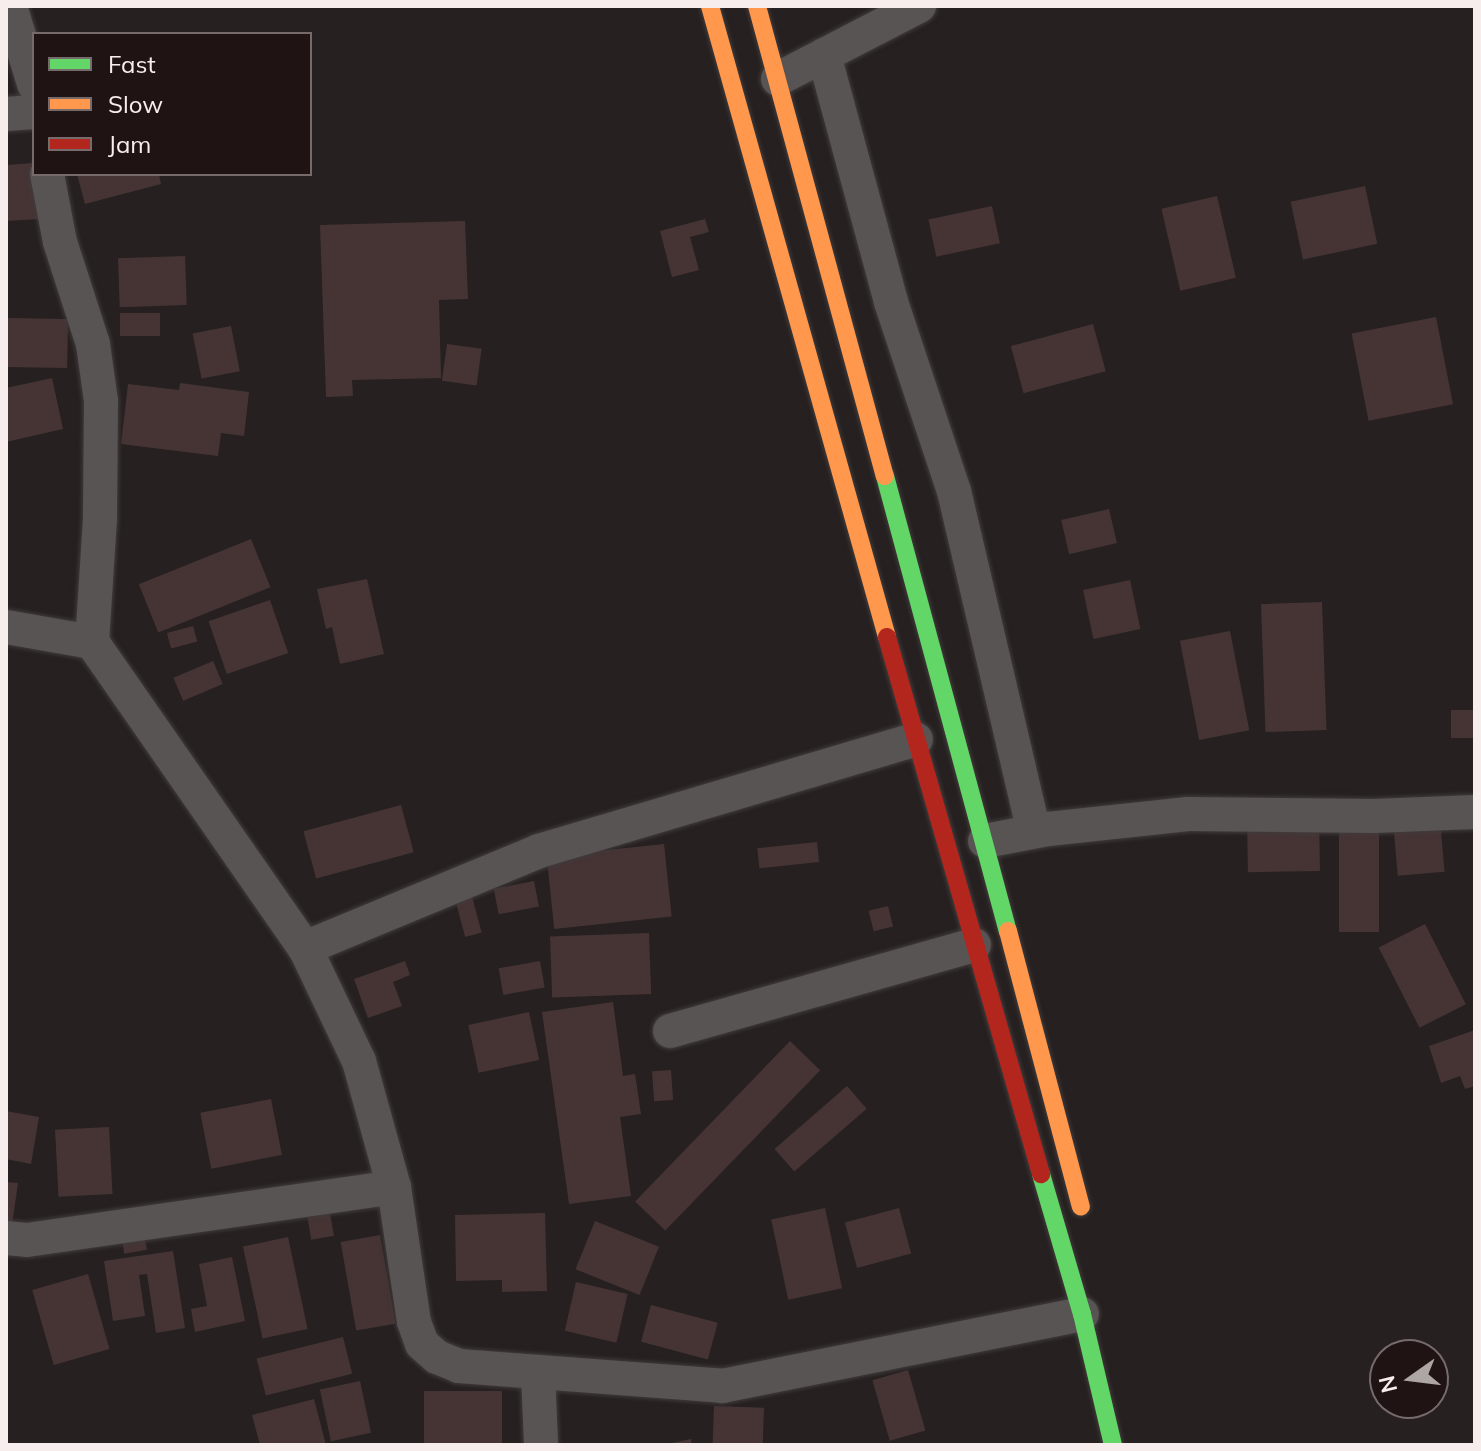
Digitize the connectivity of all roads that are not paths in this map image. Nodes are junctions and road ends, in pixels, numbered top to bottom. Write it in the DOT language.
graph roads {
  1 [pos="10,6"];
  2 [pos="710,6"];
  3 [pos="757,6"];
  4 [pos="919,6"];
  5 [pos="824,55"];
  6 [pos="32,78"];
  7 [pos="778,79"];
  8 [pos="32,112"];
  9 [pos="6,114"];
  10 [pos="47,176"];
  11 [pos="6,627"];
  12 [pos="92,642"];
  13 [pos="916,739"];
  14 [pos="1475,812"];
  15 [pos="1034,831"];
  16 [pos="985,841"];
  17 [pos="974,945"];
  18 [pos="305,948"];
  19 [pos="670,1031"];
  20 [pos="394,1187"];
  21 [pos="1086,1228"];
  22 [pos="6,1238"];
  23 [pos="1082,1314"];
  24 [pos="538,1372"];
  25 [pos="541,1445"];
  26 [pos="1113,1445"];
  1 -- 6 [label="street"];
  2 -- 13 [label="highway"];
  3 -- 7 [label="highway"];
  4 -- 5 [label="street"];
  5 -- 7 [label="street"];
  5 -- 15 [label="street"];
  7 -- 16 [label="highway"];
  8 -- 9 [label="street"];
  10 -- 12 [label="street"];
  11 -- 12 [label="street"];
  12 -- 18 [label="street"];
  13 -- 17 [label="highway"];
  13 -- 18 [label="street"];
  14 -- 15 [label="street"];
  15 -- 16 [label="street"];
  16 -- 21 [label="highway"];
  17 -- 19 [label="street"];
  17 -- 23 [label="highway"];
  18 -- 20 [label="street"];
  20 -- 22 [label="street"];
  20 -- 24 [label="street"];
  23 -- 24 [label="street"];
  23 -- 26 [label="highway"];
  24 -- 25 [label="street"];
}
